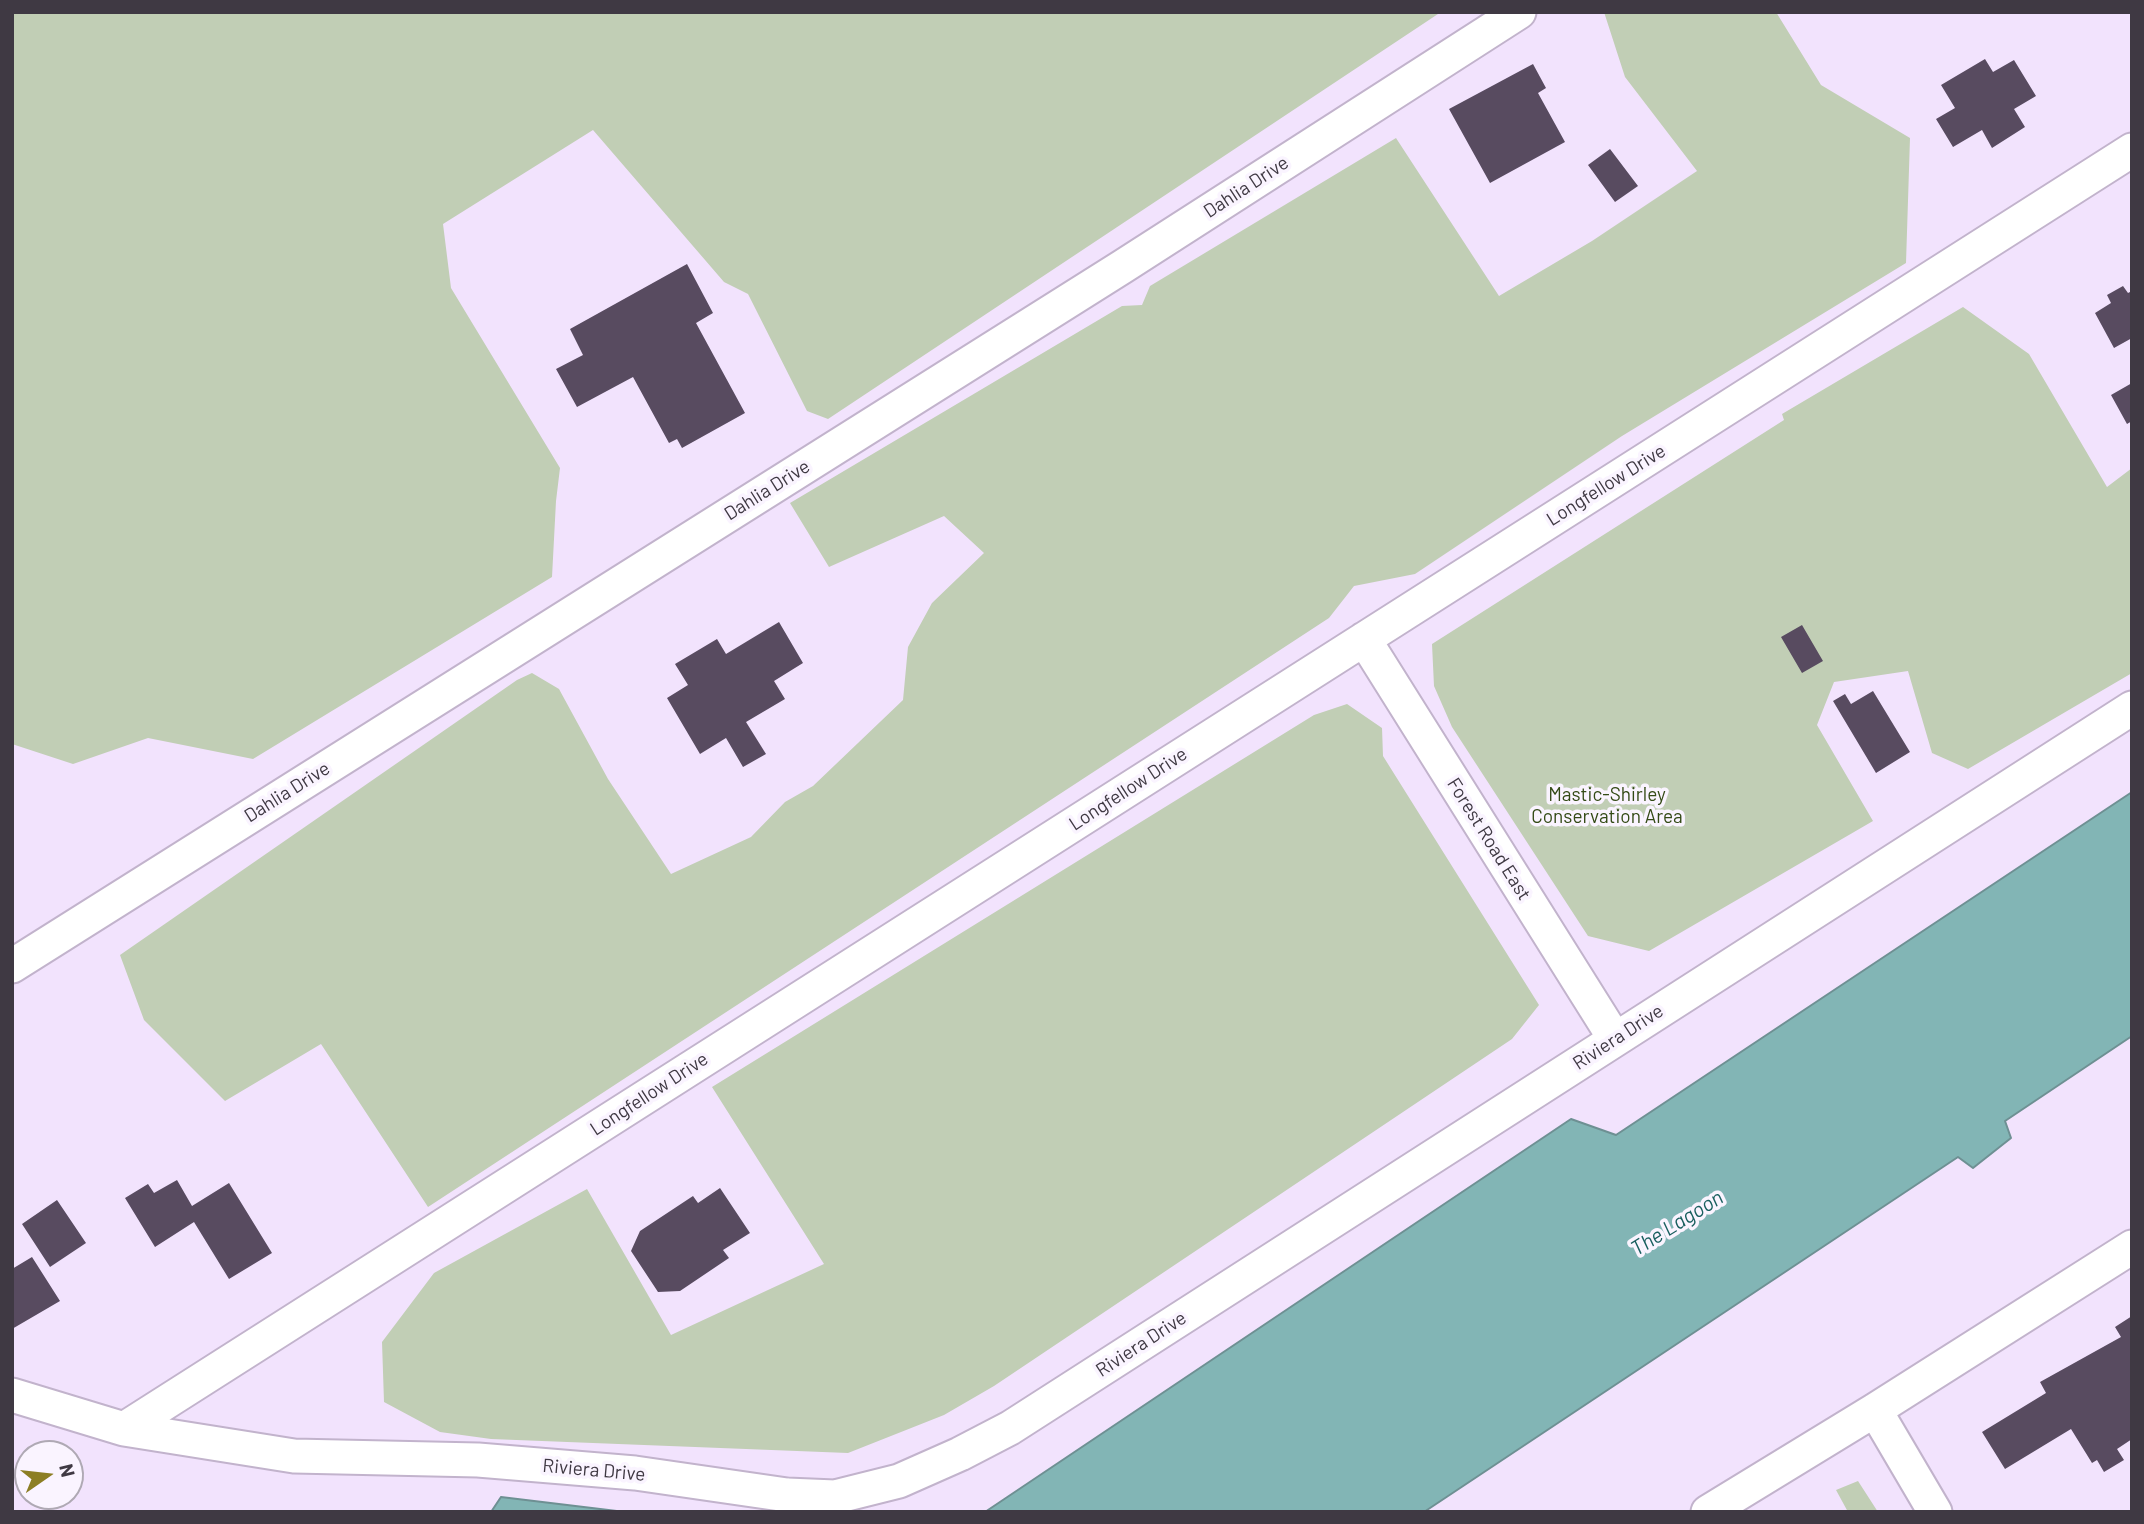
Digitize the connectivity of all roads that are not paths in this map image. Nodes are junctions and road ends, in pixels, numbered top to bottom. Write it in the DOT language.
graph roads {
  1 [pos="1519,12"];
  2 [pos="2132,150"];
  3 [pos="1363,639"];
  4 [pos="2132,708"];
  5 [pos="12,965"];
  6 [pos="1615,1039"];
  7 [pos="2132,1247"];
  8 [pos="12,1395"];
  9 [pos="1875,1410"];
  10 [pos="124,1429"];
  11 [pos="1708,1512"];
  12 [pos="1935,1512"];
  1 -- 5 [label="street, Dahlia Drive"];
  2 -- 3 [label="street, Longfellow Drive"];
  3 -- 6 [label="street, Forest Road East"];
  3 -- 10 [label="street, Longfellow Drive"];
  4 -- 6 [label="street, Riviera Drive"];
  6 -- 10 [label="street, Riviera Drive"];
  7 -- 9 [label="street"];
  8 -- 10 [label="street, Riviera Drive"];
  9 -- 11 [label="street"];
  9 -- 12 [label="street"];
}
